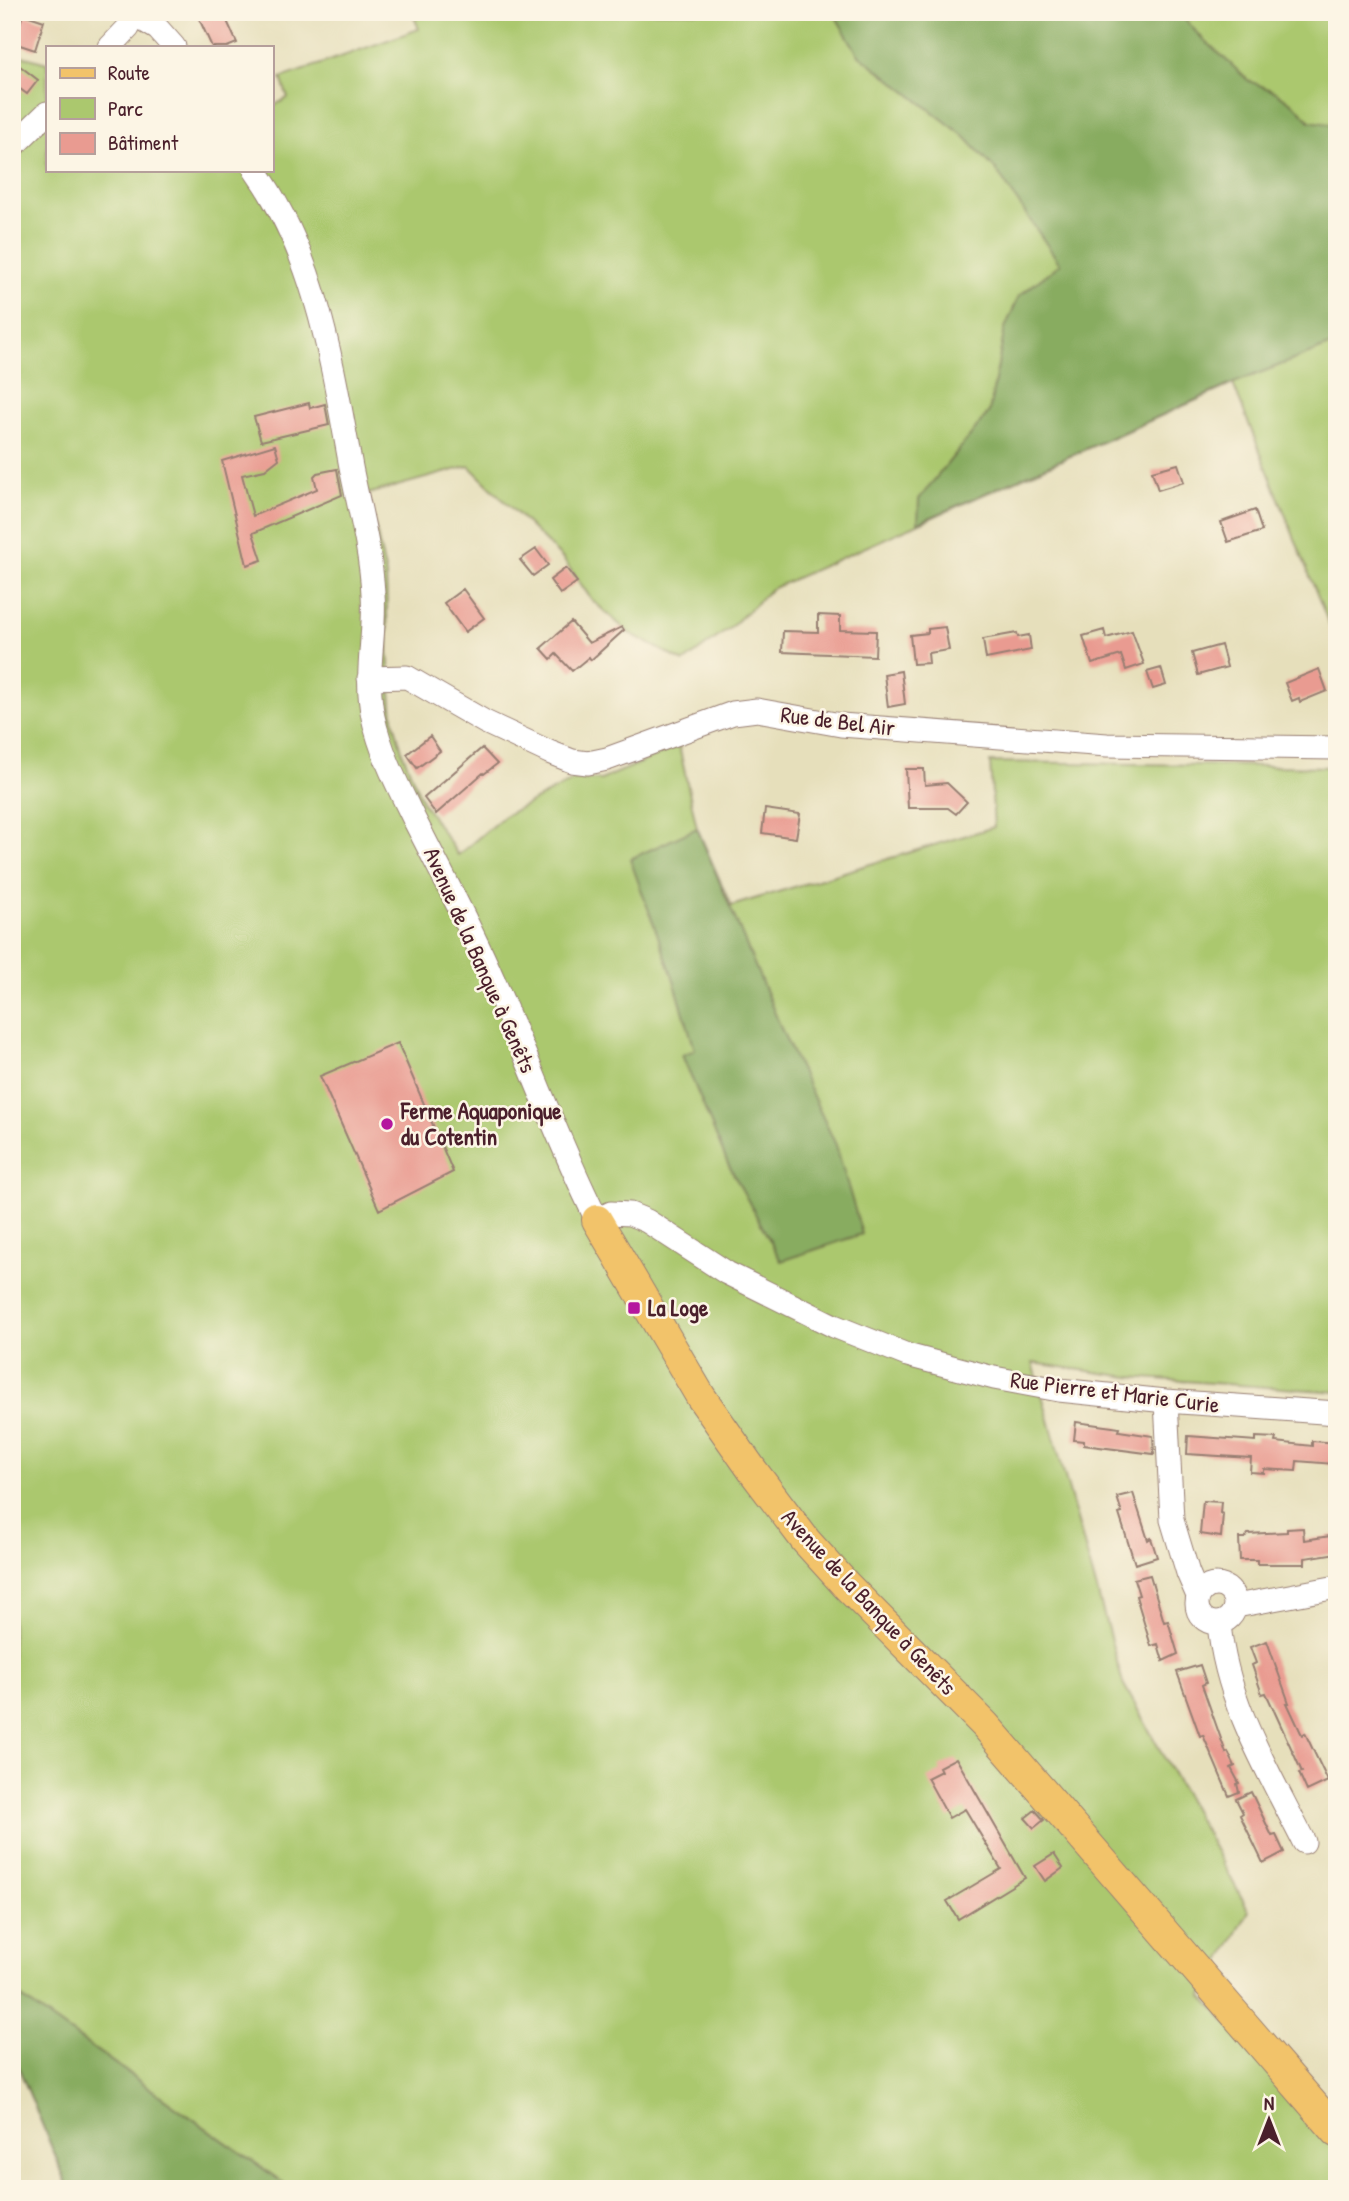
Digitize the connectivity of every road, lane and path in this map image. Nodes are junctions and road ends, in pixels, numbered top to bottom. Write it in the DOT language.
graph roads {
  1 [pos="136,14"];
  2 [pos="111,46"];
  3 [pos="173,46"];
  4 [pos="46,114"];
  5 [pos="12,147"];
  6 [pos="256,172"];
  7 [pos="369,678"];
  8 [pos="1337,748"];
  9 [pos="597,1220"];
  10 [pos="1166,1401"];
  11 [pos="1337,1413"];
  12 [pos="1337,1587"];
  13 [pos="1198,1596"];
  14 [pos="1236,1606"];
  15 [pos="1219,1623"];
  16 [pos="1304,1842"];
  17 [pos="1337,2132"];
  1 -- 2 [label="street"];
  1 -- 3 [label="street"];
  4 -- 5 [label="street"];
  6 -- 7 [label="street, Avenue de la Banque à Genêts"];
  7 -- 8 [label="street, Rue de Bel Air"];
  7 -- 9 [label="street, Avenue de la Banque à Genêts"];
  9 -- 10 [label="street, Rue Pierre et Marie Curie"];
  9 -- 17 [label="main road, Avenue de la Banque à Genêts"];
  10 -- 11 [label="street, Rue Pierre et Marie Curie"];
  10 -- 13 [label="street"];
  12 -- 14 [label="street"];
  13 -- 14 [label="street"];
  13 -- 15 [label="street"];
  14 -- 15 [label="street"];
  15 -- 16 [label="street"];
}
